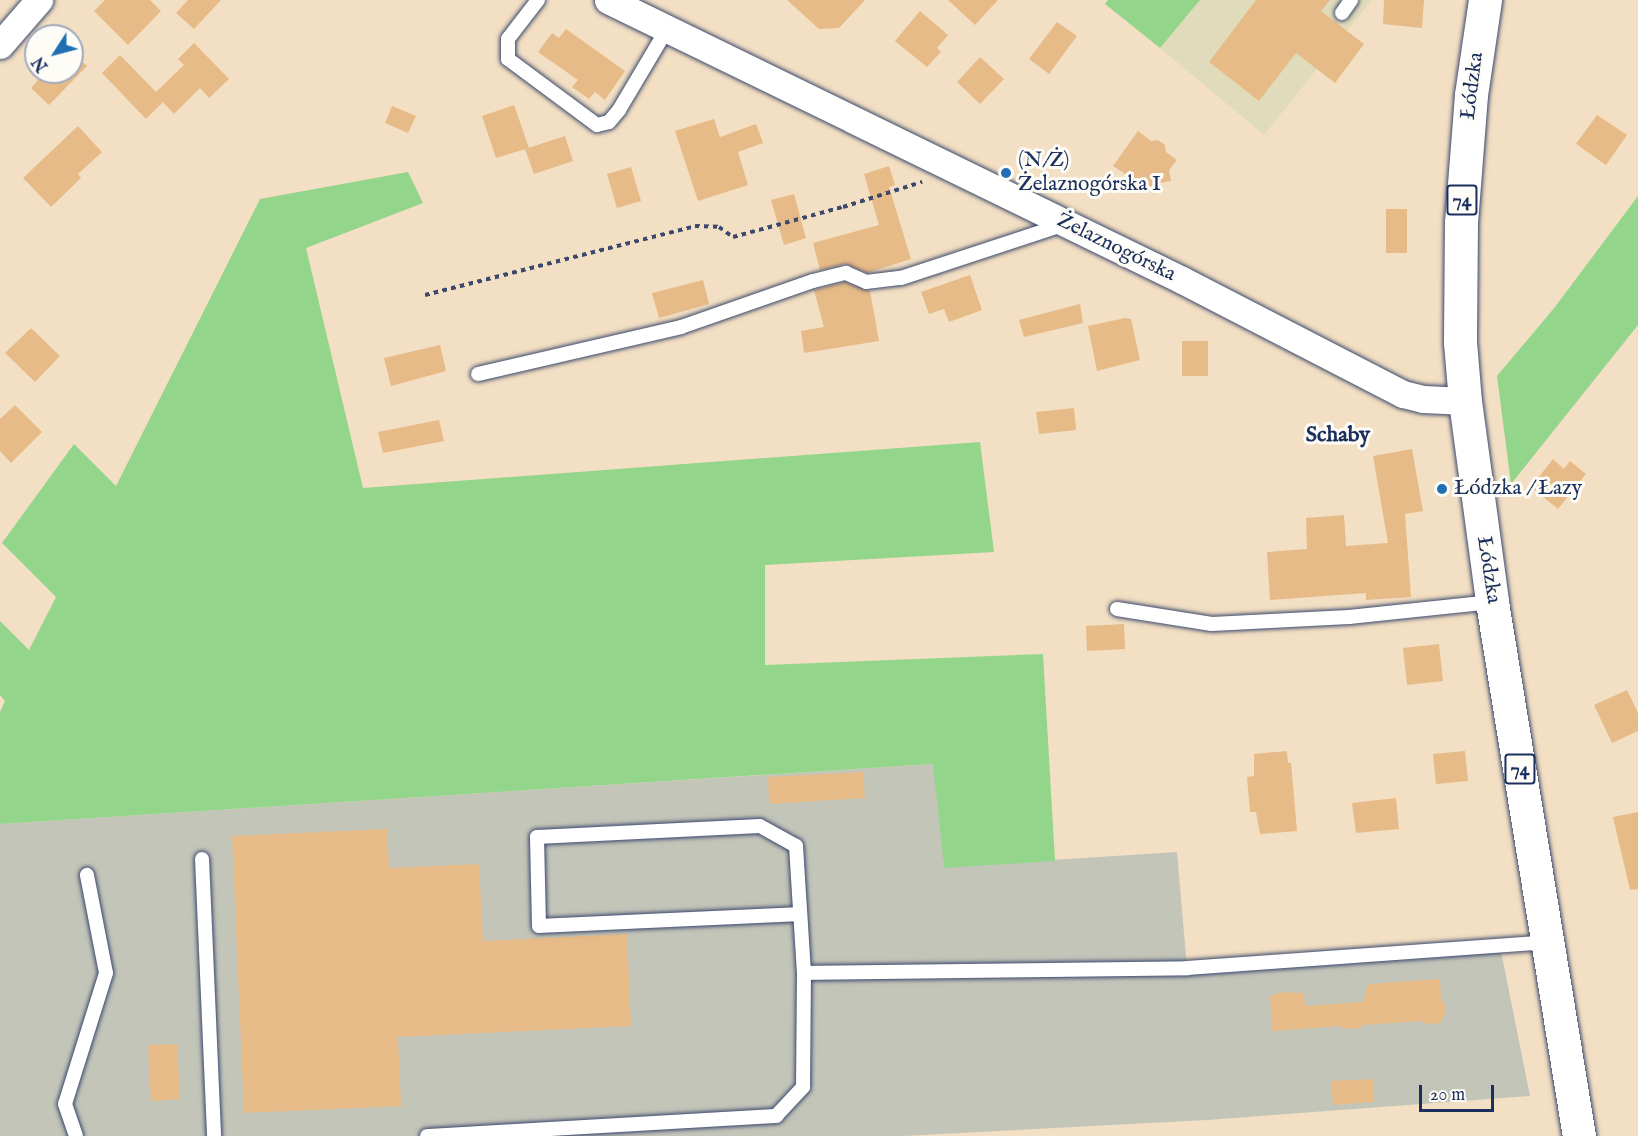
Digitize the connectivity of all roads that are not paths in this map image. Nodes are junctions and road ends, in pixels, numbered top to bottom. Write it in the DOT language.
graph roads {
  1 [pos="39,0"];
  2 [pos="538,0"];
  3 [pos="608,0"];
  4 [pos="1352,0"];
  5 [pos="1485,0"];
  6 [pos="1341,13"];
  7 [pos="667,29"];
  8 [pos="0,45"];
  9 [pos="1066,224"];
  10 [pos="478,374"];
  11 [pos="1465,401"];
  12 [pos="1492,602"];
  13 [pos="1117,609"];
  14 [pos="202,859"];
  15 [pos="87,875"];
  16 [pos="800,914"];
  17 [pos="1548,942"];
  18 [pos="804,973"];
  19 [pos="76,1136"];
  20 [pos="214,1136"];
  21 [pos="427,1136"];
  22 [pos="1579,1136"];
  1 -- 8 [label="street"];
  2 -- 7 [label="lane"];
  3 -- 7 [label="street, Żelaznogórska"];
  4 -- 6 [label="lane"];
  5 -- 11 [label="main road, Łódzka / 74"];
  7 -- 9 [label="street, Żelaznogórska"];
  9 -- 10 [label="lane"];
  9 -- 11 [label="street, Żelaznogórska"];
  11 -- 12 [label="main road, Łódzka / 74"];
  12 -- 13 [label="lane"];
  12 -- 17 [label="main road, Łódzka / 74"];
  14 -- 20 [label="lane"];
  15 -- 19 [label="lane"];
  16 -- 16 [label="lane"];
  16 -- 18 [label="lane"];
  17 -- 18 [label="lane"];
  17 -- 22 [label="main road, Łódzka / 74"];
  18 -- 21 [label="lane"];
}
